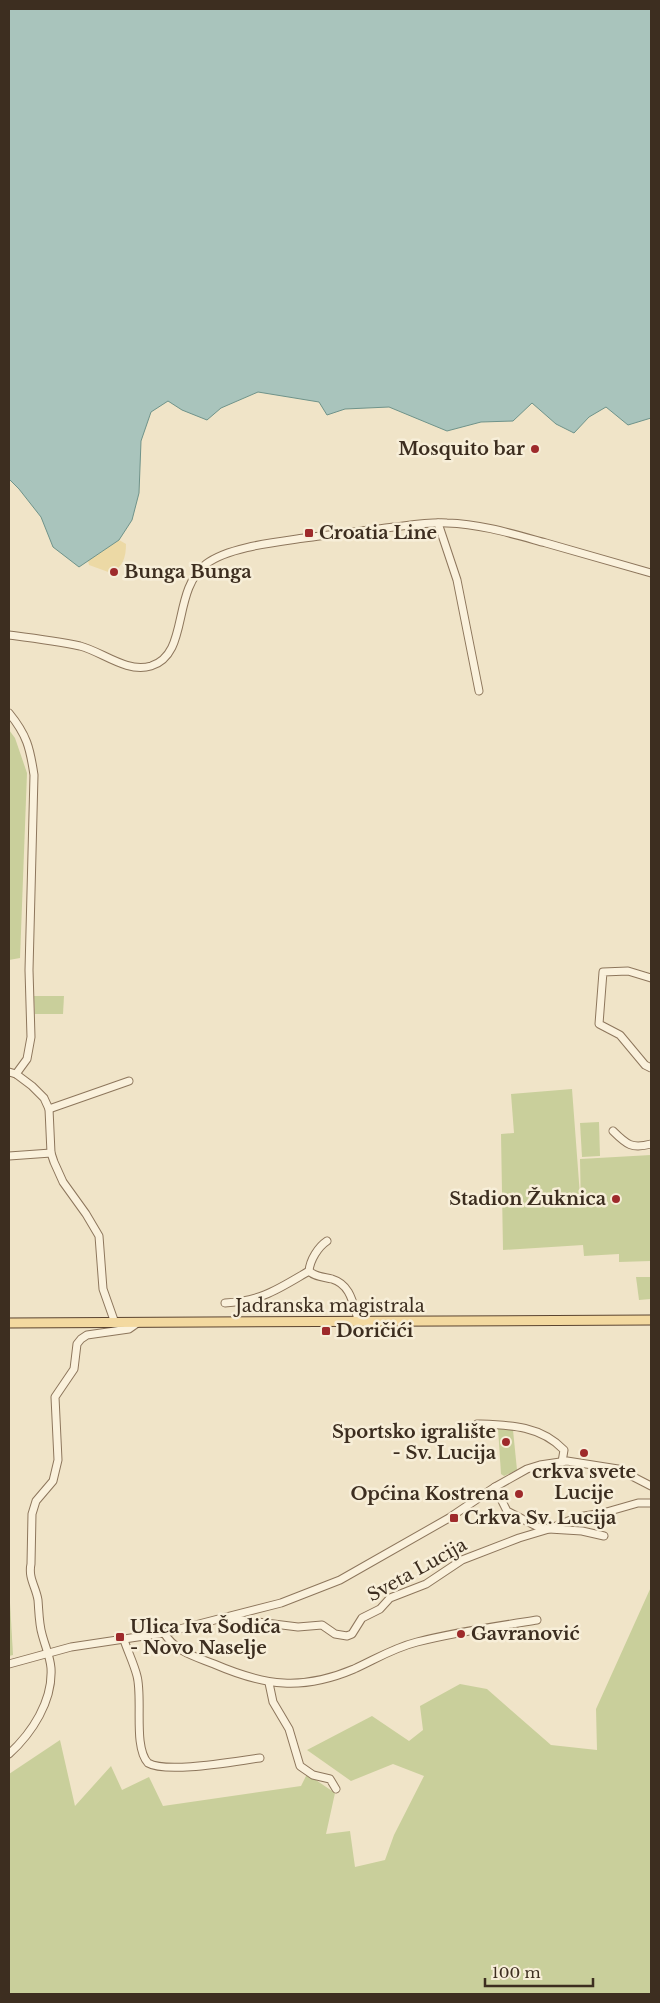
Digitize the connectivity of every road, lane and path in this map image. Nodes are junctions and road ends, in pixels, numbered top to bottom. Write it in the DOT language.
graph roads {
  1 [pos="438,522"];
  2 [pos="651,574"];
  3 [pos="9,634"];
  4 [pos="478,691"];
  5 [pos="9,713"];
  6 [pos="651,978"];
  7 [pos="651,1068"];
  8 [pos="12,1073"];
  9 [pos="128,1081"];
  10 [pos="50,1108"];
  11 [pos="613,1131"];
  12 [pos="651,1144"];
  13 [pos="51,1153"];
  14 [pos="9,1156"];
  15 [pos="327,1241"];
  16 [pos="309,1271"];
  17 [pos="224,1303"];
  18 [pos="651,1320"];
  19 [pos="139,1322"];
  20 [pos="359,1322"];
  21 [pos="9,1323"];
  22 [pos="115,1323"];
  23 [pos="477,1424"];
  24 [pos="562,1462"];
  25 [pos="651,1486"];
  26 [pos="495,1487"];
  27 [pos="651,1502"];
  28 [pos="549,1529"];
  29 [pos="604,1536"];
  30 [pos="221,1618"];
  31 [pos="538,1620"];
  32 [pos="164,1633"];
  33 [pos="124,1640"];
  34 [pos="49,1652"];
  35 [pos="9,1664"];
  36 [pos="269,1683"];
  37 [pos="9,1754"];
  38 [pos="260,1758"];
  39 [pos="336,1789"];
  1 -- 2 [label="street"];
  1 -- 3 [label="street"];
  1 -- 4 [label="street"];
  5 -- 8 [label="street"];
  6 -- 7 [label="street"];
  8 -- 10 [label="street"];
  9 -- 10 [label="street"];
  10 -- 13 [label="street"];
  11 -- 12 [label="street"];
  13 -- 14 [label="street"];
  13 -- 22 [label="street"];
  15 -- 16 [label="street"];
  16 -- 17 [label="street"];
  16 -- 20 [label="street"];
  18 -- 20 [label="main road, Jadranska magistrala"];
  19 -- 20 [label="main road, Jadranska magistrala"];
  19 -- 22 [label="main road, Jadranska magistrala"];
  19 -- 34 [label="street"];
  21 -- 22 [label="main road, Jadranska magistrala"];
  23 -- 24 [label="street"];
  24 -- 25 [label="street, Sveta Lucija"];
  24 -- 26 [label="street, Sveta Lucija"];
  26 -- 28 [label="street, Sveta Lucija"];
  26 -- 30 [label="street, Sveta Lucija"];
  27 -- 28 [label="street, Sveta Lucija"];
  28 -- 29 [label="street, Sveta Lucija"];
  28 -- 30 [label="street, Sveta Lucija"];
  30 -- 32 [label="street, Sveta Lucija"];
  31 -- 36 [label="street"];
  32 -- 33 [label="street, Sveta Lucija"];
  32 -- 36 [label="street"];
  33 -- 34 [label="street, Sveta Lucija"];
  33 -- 38 [label="street"];
  34 -- 35 [label="street, Sveta Lucija"];
  34 -- 37 [label="street"];
  36 -- 39 [label="street"];
}
